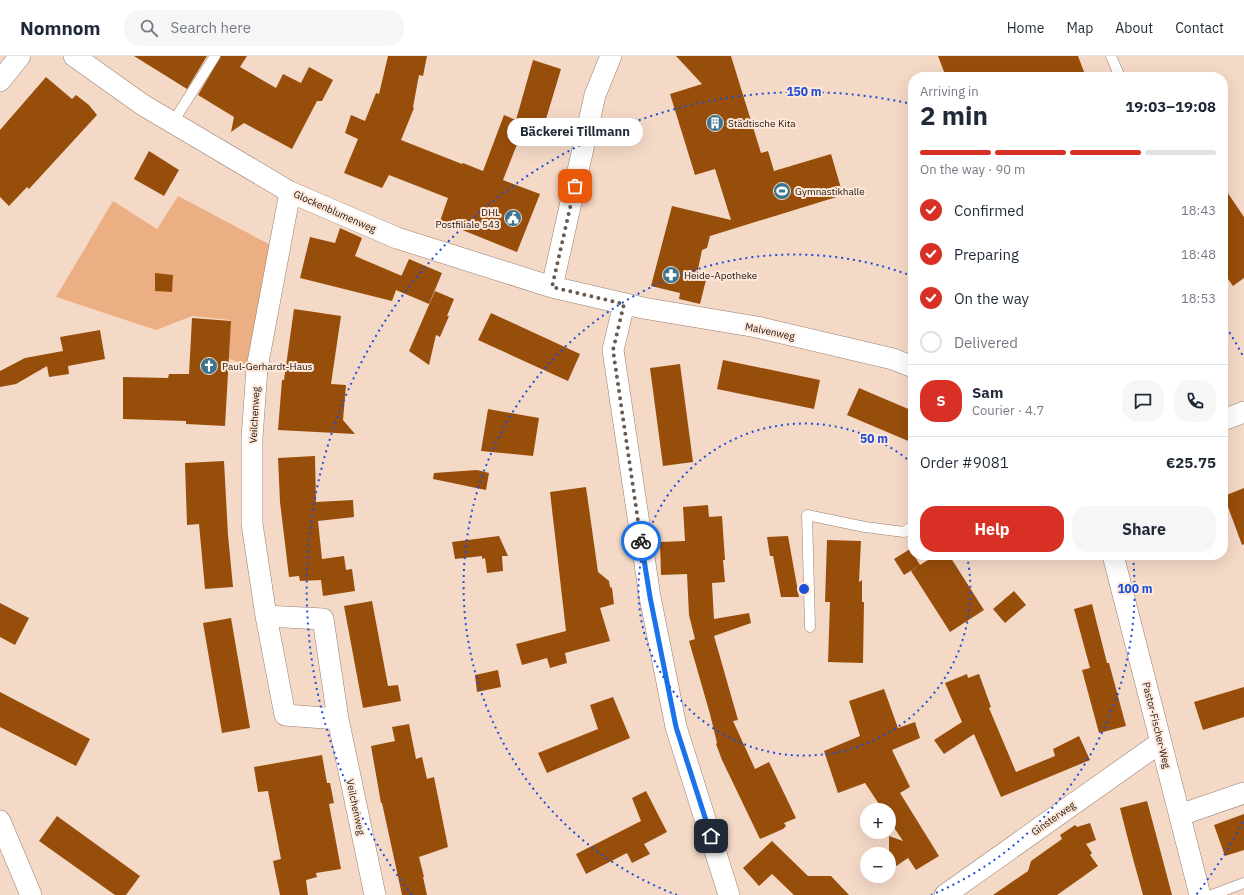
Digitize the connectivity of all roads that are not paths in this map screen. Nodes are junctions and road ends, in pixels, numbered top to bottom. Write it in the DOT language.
graph roads {
  1 [pos="20,56"];
  2 [pos="74,56"];
  3 [pos="214,56"];
  4 [pos="611,56"];
  5 [pos="1112,56"];
  6 [pos="1118,72"];
  7 [pos="0,81"];
  8 [pos="172,122"];
  9 [pos="290,192"];
  10 [pos="552,287"];
  11 [pos="624,304"];
  12 [pos="908,365"];
  13 [pos="1244,412"];
  14 [pos="1228,418"];
  15 [pos="908,529"];
  16 [pos="1114,560"];
  17 [pos="266,616"];
  18 [pos="810,627"];
  19 [pos="338,720"];
  20 [pos="1161,742"];
  21 [pos="1244,793"];
  22 [pos="1180,815"];
  23 [pos="0,821"];
  24 [pos="1244,883"];
  25 [pos="31,895"];
  26 [pos="375,895"];
  27 [pos="729,895"];
  28 [pos="945,895"];
  29 [pos="1200,895"];
  30 [pos="1212,895"];
  1 -- 7 [label="street"];
  2 -- 8 [label="street, Glockenblumenweg"];
  3 -- 8 [label="lane"];
  4 -- 10 [label="street"];
  5 -- 6 [label="lane"];
  8 -- 9 [label="street, Glockenblumenweg"];
  9 -- 10 [label="street, Glockenblumenweg"];
  9 -- 17 [label="street, Veilchenweg"];
  10 -- 11 [label="street, Glockenblumenweg"];
  11 -- 12 [label="street, Malvenweg"];
  11 -- 27 [label="street"];
  13 -- 14 [label="street"];
  15 -- 18 [label="lane"];
  16 -- 20 [label="street, Pastor-Fischer-Weg"];
  17 -- 19 [label="street, Veilchenweg"];
  17 -- 19 [label="street, Veilchenweg"];
  19 -- 26 [label="street, Veilchenweg"];
  20 -- 22 [label="street, Pastor-Fischer-Weg"];
  20 -- 28 [label="street, Ginsterweg"];
  21 -- 22 [label="street"];
  22 -- 29 [label="street, Pastor-Fischer-Weg"];
  23 -- 25 [label="street"];
  24 -- 30 [label="lane"];
}
